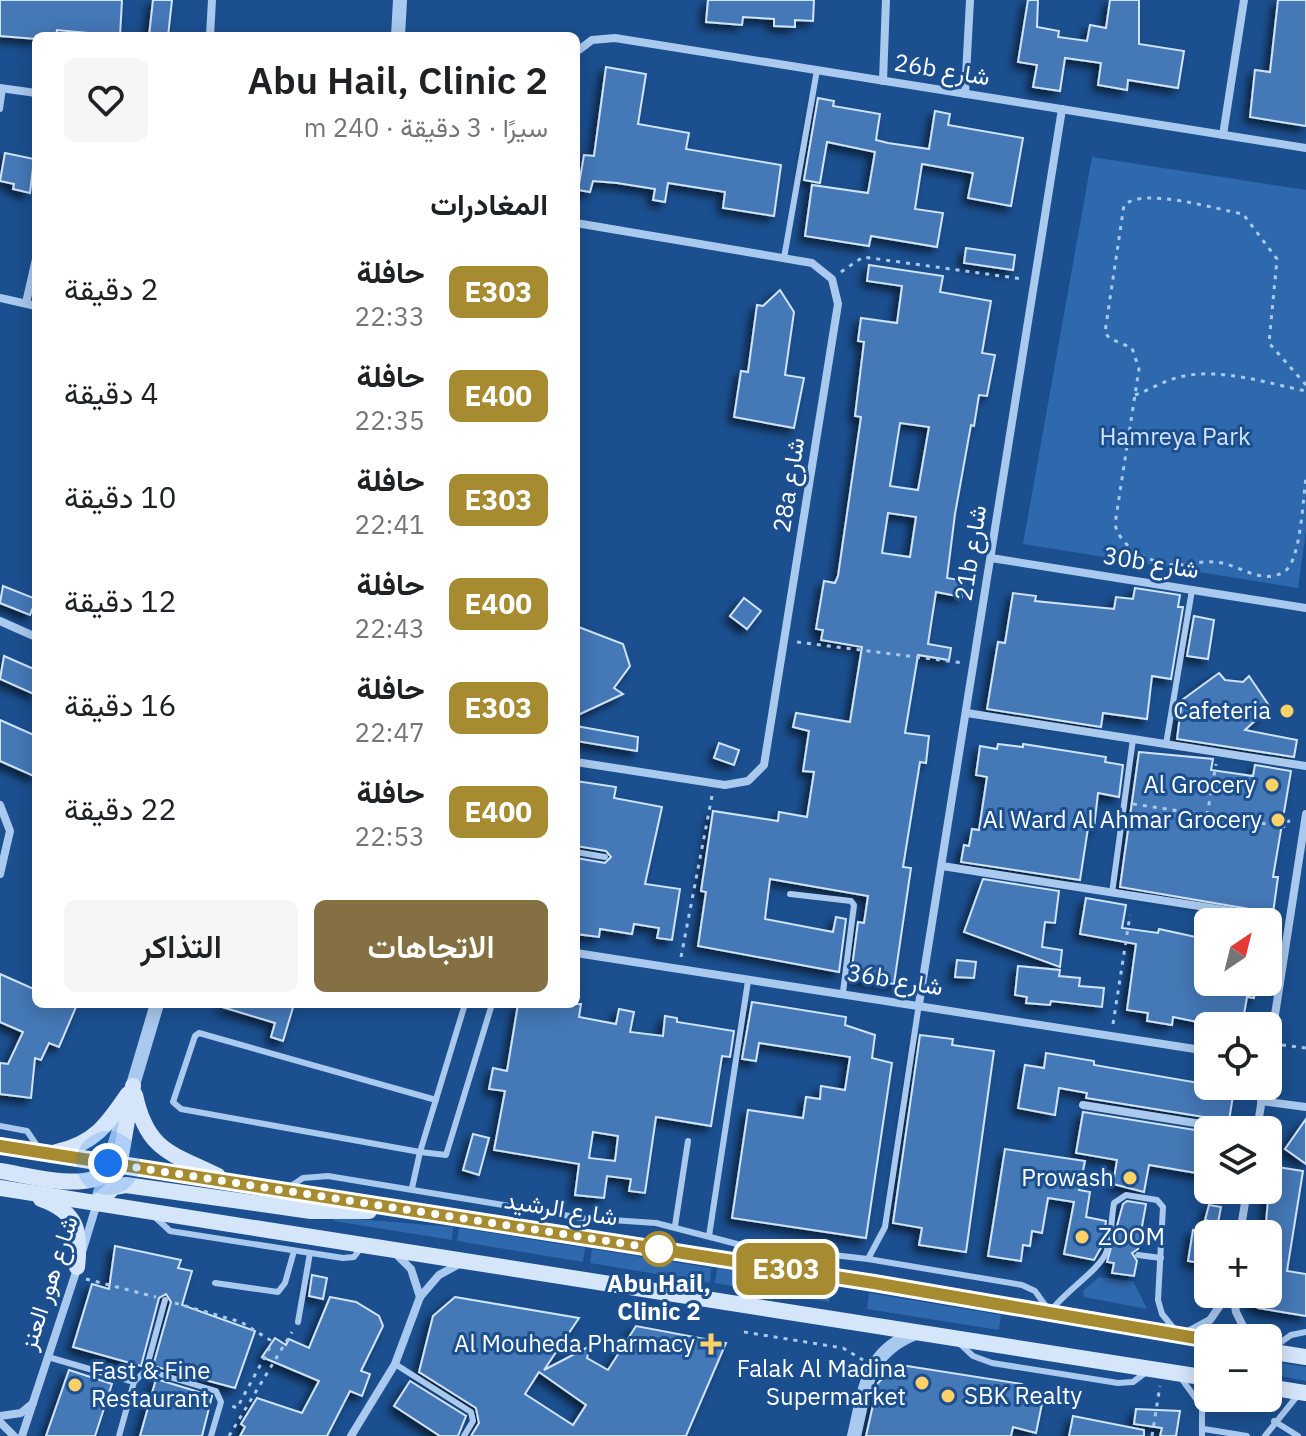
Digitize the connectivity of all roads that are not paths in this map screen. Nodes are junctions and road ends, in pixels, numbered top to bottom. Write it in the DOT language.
graph roads {
  1 [pos="212,0"];
  2 [pos="400,0"];
  3 [pos="886,0"];
  4 [pos="970,0"];
  5 [pos="1244,0"];
  6 [pos="210,32"];
  7 [pos="398,32"];
  8 [pos="580,49"];
  9 [pos="817,70"];
  10 [pos="883,81"];
  11 [pos="1,88"];
  12 [pos="32,92"];
  13 [pos="965,94"];
  14 [pos="0,109"];
  15 [pos="1062,109"];
  16 [pos="1223,135"];
  17 [pos="1306,148"];
  18 [pos="580,224"];
  19 [pos="784,258"];
  20 [pos="32,277"];
  21 [pos="0,298"];
  22 [pos="26,303"];
  23 [pos="32,305"];
  24 [pos="991,558"];
  25 [pos="1192,590"];
  26 [pos="1306,608"];
  27 [pos="0,621"];
  28 [pos="32,635"];
  29 [pos="967,713"];
  30 [pos="1133,739"];
  31 [pos="1166,744"];
  32 [pos="580,763"];
  33 [pos="1306,766"];
  34 [pos="0,805"];
  35 [pos="1305,819"];
  36 [pos="580,853"];
  37 [pos="605,857"];
  38 [pos="942,866"];
  39 [pos="0,874"];
  40 [pos="1112,893"];
  41 [pos="790,894"];
  42 [pos="1210,908"];
  43 [pos="580,954"];
  44 [pos="748,981"];
  45 [pos="843,992"];
  46 [pos="919,1004"];
  47 [pos="156,1008"];
  48 [pos="464,1008"];
  49 [pos="491,1008"];
  50 [pos="1275,1012"];
  51 [pos="1194,1049"];
  52 [pos="133,1086"];
  53 [pos="436,1100"];
  54 [pos="1261,1101"];
  55 [pos="1083,1105"];
  56 [pos="1306,1107"];
  57 [pos="1259,1116"];
  58 [pos="1194,1123"];
  59 [pos="0,1126"];
  60 [pos="688,1141"];
  61 [pos="0,1146"];
  62 [pos="420,1152"];
  63 [pos="43,1154"];
  64 [pos="110,1168"];
  65 [pos="0,1171"];
  66 [pos="234,1184"];
  67 [pos="412,1188"];
  68 [pos="0,1189"];
  69 [pos="282,1192"];
  70 [pos="97,1203"];
  71 [pos="390,1207"];
  72 [pos="151,1212"];
  73 [pos="675,1226"];
  74 [pos="709,1236"];
  75 [pos="363,1245"];
  76 [pos="388,1249"];
  77 [pos="1107,1250"];
  78 [pos="294,1251"];
  79 [pos="1115,1252"];
  80 [pos="310,1253"];
  81 [pos="1138,1255"];
  82 [pos="1161,1258"];
  83 [pos="868,1259"];
  84 [pos="465,1262"];
  85 [pos="76,1271"];
  86 [pos="215,1283"];
  87 [pos="420,1297"];
  88 [pos="165,1300"];
  89 [pos="1219,1308"];
  90 [pos="1050,1312"];
  91 [pos="298,1322"];
  92 [pos="920,1331"];
  93 [pos="1306,1332"];
  94 [pos="1180,1335"];
  95 [pos="1194,1338"];
  96 [pos="1282,1341"];
  97 [pos="1282,1353"];
  98 [pos="48,1357"];
  99 [pos="1306,1357"];
  100 [pos="395,1364"];
  101 [pos="146,1370"];
  102 [pos="1163,1370"];
  103 [pos="1194,1376"];
  104 [pos="134,1382"];
  105 [pos="1282,1389"];
  106 [pos="1303,1393"];
  107 [pos="33,1403"];
  108 [pos="0,1416"];
  109 [pos="1274,1421"];
  110 [pos="0,1422"];
  111 [pos="1203,1432"];
  112 [pos="14,1436"];
  113 [pos="22,1436"];
  114 [pos="119,1436"];
  115 [pos="211,1436"];
  116 [pos="351,1436"];
  117 [pos="464,1436"];
  118 [pos="854,1436"];
  119 [pos="1247,1436"];
  120 [pos="1265,1436"];
  121 [pos="1298,1436"];
  1 -- 6 [label="street"];
  2 -- 7 [label="street"];
  3 -- 10 [label="street"];
  4 -- 13 [label="street"];
  5 -- 16 [label="street"];
  8 -- 9 [label="street, 26b شارع"];
  9 -- 10 [label="street, 26b شارع"];
  9 -- 19 [label="lane"];
  10 -- 13 [label="street, 26b شارع"];
  11 -- 12 [label="street"];
  11 -- 14 [label="lane"];
  13 -- 15 [label="street, 26b شارع"];
  15 -- 16 [label="street, 26b شارع"];
  15 -- 24 [label="street, 21b شارع"];
  16 -- 17 [label="street, 26b شارع"];
  18 -- 19 [label="street"];
  19 -- 32 [label="street, 28a شارع"];
  20 -- 22 [label="street"];
  21 -- 22 [label="street"];
  22 -- 23 [label="street"];
  24 -- 25 [label="street, 30b شارع"];
  24 -- 29 [label="street, 21b شارع"];
  25 -- 26 [label="street, 30b شارع"];
  25 -- 31 [label="lane"];
  27 -- 28 [label="street"];
  29 -- 30 [label="street"];
  29 -- 38 [label="street, 21b شارع"];
  30 -- 31 [label="street"];
  30 -- 40 [label="lane"];
  31 -- 33 [label="street"];
  34 -- 39 [label="street"];
  35 -- 50 [label="street"];
  36 -- 37 [label="lane"];
  38 -- 40 [label="street"];
  38 -- 46 [label="street, 21b شارع"];
  40 -- 42 [label="street"];
  41 -- 45 [label="lane"];
  43 -- 44 [label="street, 36b شارع"];
  44 -- 45 [label="street, 36b شارع"];
  44 -- 74 [label="lane"];
  45 -- 46 [label="street, 36b شارع"];
  46 -- 51 [label="street, 36b شارع"];
  46 -- 83 [label="lane"];
  47 -- 52 [label="street"];
  48 -- 53 [label="lane"];
  49 -- 62 [label="lane"];
  52 -- 63 [label="main road"];
  52 -- 64 [label="main road"];
  52 -- 66 [label="main road"];
  53 -- 62 [label="lane"];
  53 -- 62 [label="lane"];
  54 -- 56 [label="street"];
  54 -- 57 [label="street"];
  55 -- 58 [label="street"];
  59 -- 63 [label="lane"];
  60 -- 73 [label="lane"];
  61 -- 63 [label="main road, شارع الرشيد"];
  62 -- 67 [label="lane"];
  63 -- 64 [label="main road, شارع الرشيد"];
  64 -- 65 [label="main road"];
  64 -- 66 [label="main road, شارع الرشيد"];
  64 -- 70 [label="street, شارع هور العنز"];
  66 -- 69 [label="main road, شارع الرشيد"];
  67 -- 69 [label="lane"];
  67 -- 73 [label="lane"];
  68 -- 70 [label="main road"];
  68 -- 85 [label="main road"];
  69 -- 71 [label="main road, شارع الرشيد"];
  70 -- 71 [label="main road"];
  70 -- 72 [label="main road"];
  70 -- 85 [label="street, شارع هور العنز"];
  71 -- 90 [label="main road, شارع الرشيد"];
  72 -- 75 [label="main road"];
  72 -- 78 [label="lane"];
  73 -- 74 [label="lane"];
  74 -- 83 [label="lane"];
  75 -- 76 [label="main road"];
  75 -- 80 [label="lane"];
  76 -- 84 [label="main road"];
  76 -- 87 [label="street"];
  77 -- 79 [label="lane"];
  77 -- 82 [label="lane"];
  77 -- 90 [label="lane"];
  78 -- 80 [label="lane"];
  78 -- 86 [label="lane"];
  80 -- 91 [label="lane"];
  81 -- 82 [label="lane"];
  82 -- 94 [label="lane"];
  83 -- 90 [label="lane"];
  84 -- 87 [label="street"];
  84 -- 92 [label="main road"];
  85 -- 98 [label="street, شارع هور العنز"];
  87 -- 100 [label="street"];
  88 -- 101 [label="lane"];
  89 -- 94 [label="street"];
  90 -- 94 [label="main road, شارع الرشيد"];
  92 -- 102 [label="main road"];
  92 -- 118 [label="street"];
  93 -- 96 [label="lane"];
  94 -- 95 [label="main road, شارع الرشيد"];
  97 -- 99 [label="main road"];
  98 -- 104 [label="lane"];
  98 -- 107 [label="street, شارع هور العنز"];
  100 -- 116 [label="street"];
  100 -- 117 [label="lane"];
  101 -- 104 [label="lane"];
  101 -- 115 [label="lane"];
  102 -- 103 [label="main road"];
  102 -- 111 [label="lane"];
  104 -- 114 [label="lane"];
  105 -- 106 [label="main road"];
  106 -- 109 [label="lane"];
  107 -- 108 [label="street"];
  107 -- 113 [label="street, شارع هور العنز"];
  109 -- 120 [label="lane"];
  109 -- 121 [label="lane"];
  110 -- 112 [label="street"];
  111 -- 119 [label="lane"];
}
